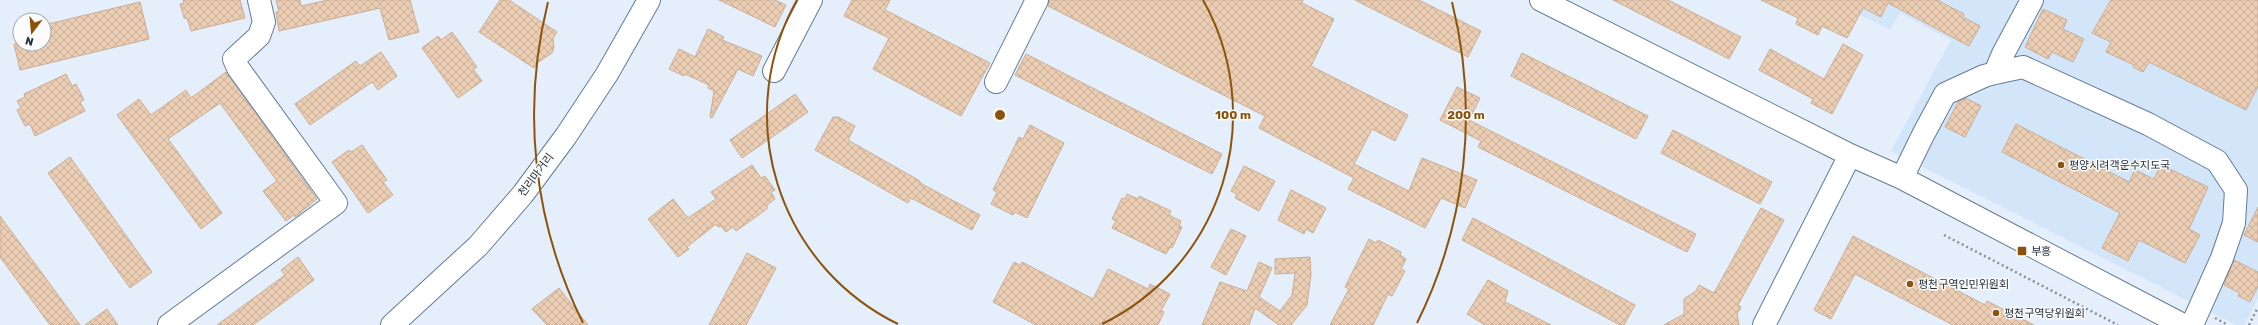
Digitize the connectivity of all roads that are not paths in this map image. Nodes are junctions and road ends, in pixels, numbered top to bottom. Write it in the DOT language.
graph roads {
  1 [pos="259,0"];
  2 [pos="649,0"];
  3 [pos="811,0"];
  4 [pos="1037,0"];
  5 [pos="1541,0"];
  6 [pos="2032,0"];
  7 [pos="774,71"];
  8 [pos="1995,73"];
  9 [pos="996,82"];
  10 [pos="1850,155"];
  11 [pos="1902,178"];
  12 [pos="169,325"];
  13 [pos="392,325"];
  14 [pos="1764,325"];
  15 [pos="2182,325"];
  16 [pos="2192,325"];
  1 -- 12 [label="main road"];
  2 -- 13 [label="main road, 천리마거리"];
  3 -- 7 [label="main road"];
  4 -- 9 [label="main road"];
  5 -- 10 [label="main road"];
  6 -- 8 [label="main road"];
  8 -- 11 [label="main road"];
  8 -- 16 [label="main road"];
  10 -- 11 [label="main road"];
  10 -- 14 [label="main road"];
  11 -- 15 [label="main road"];
}
